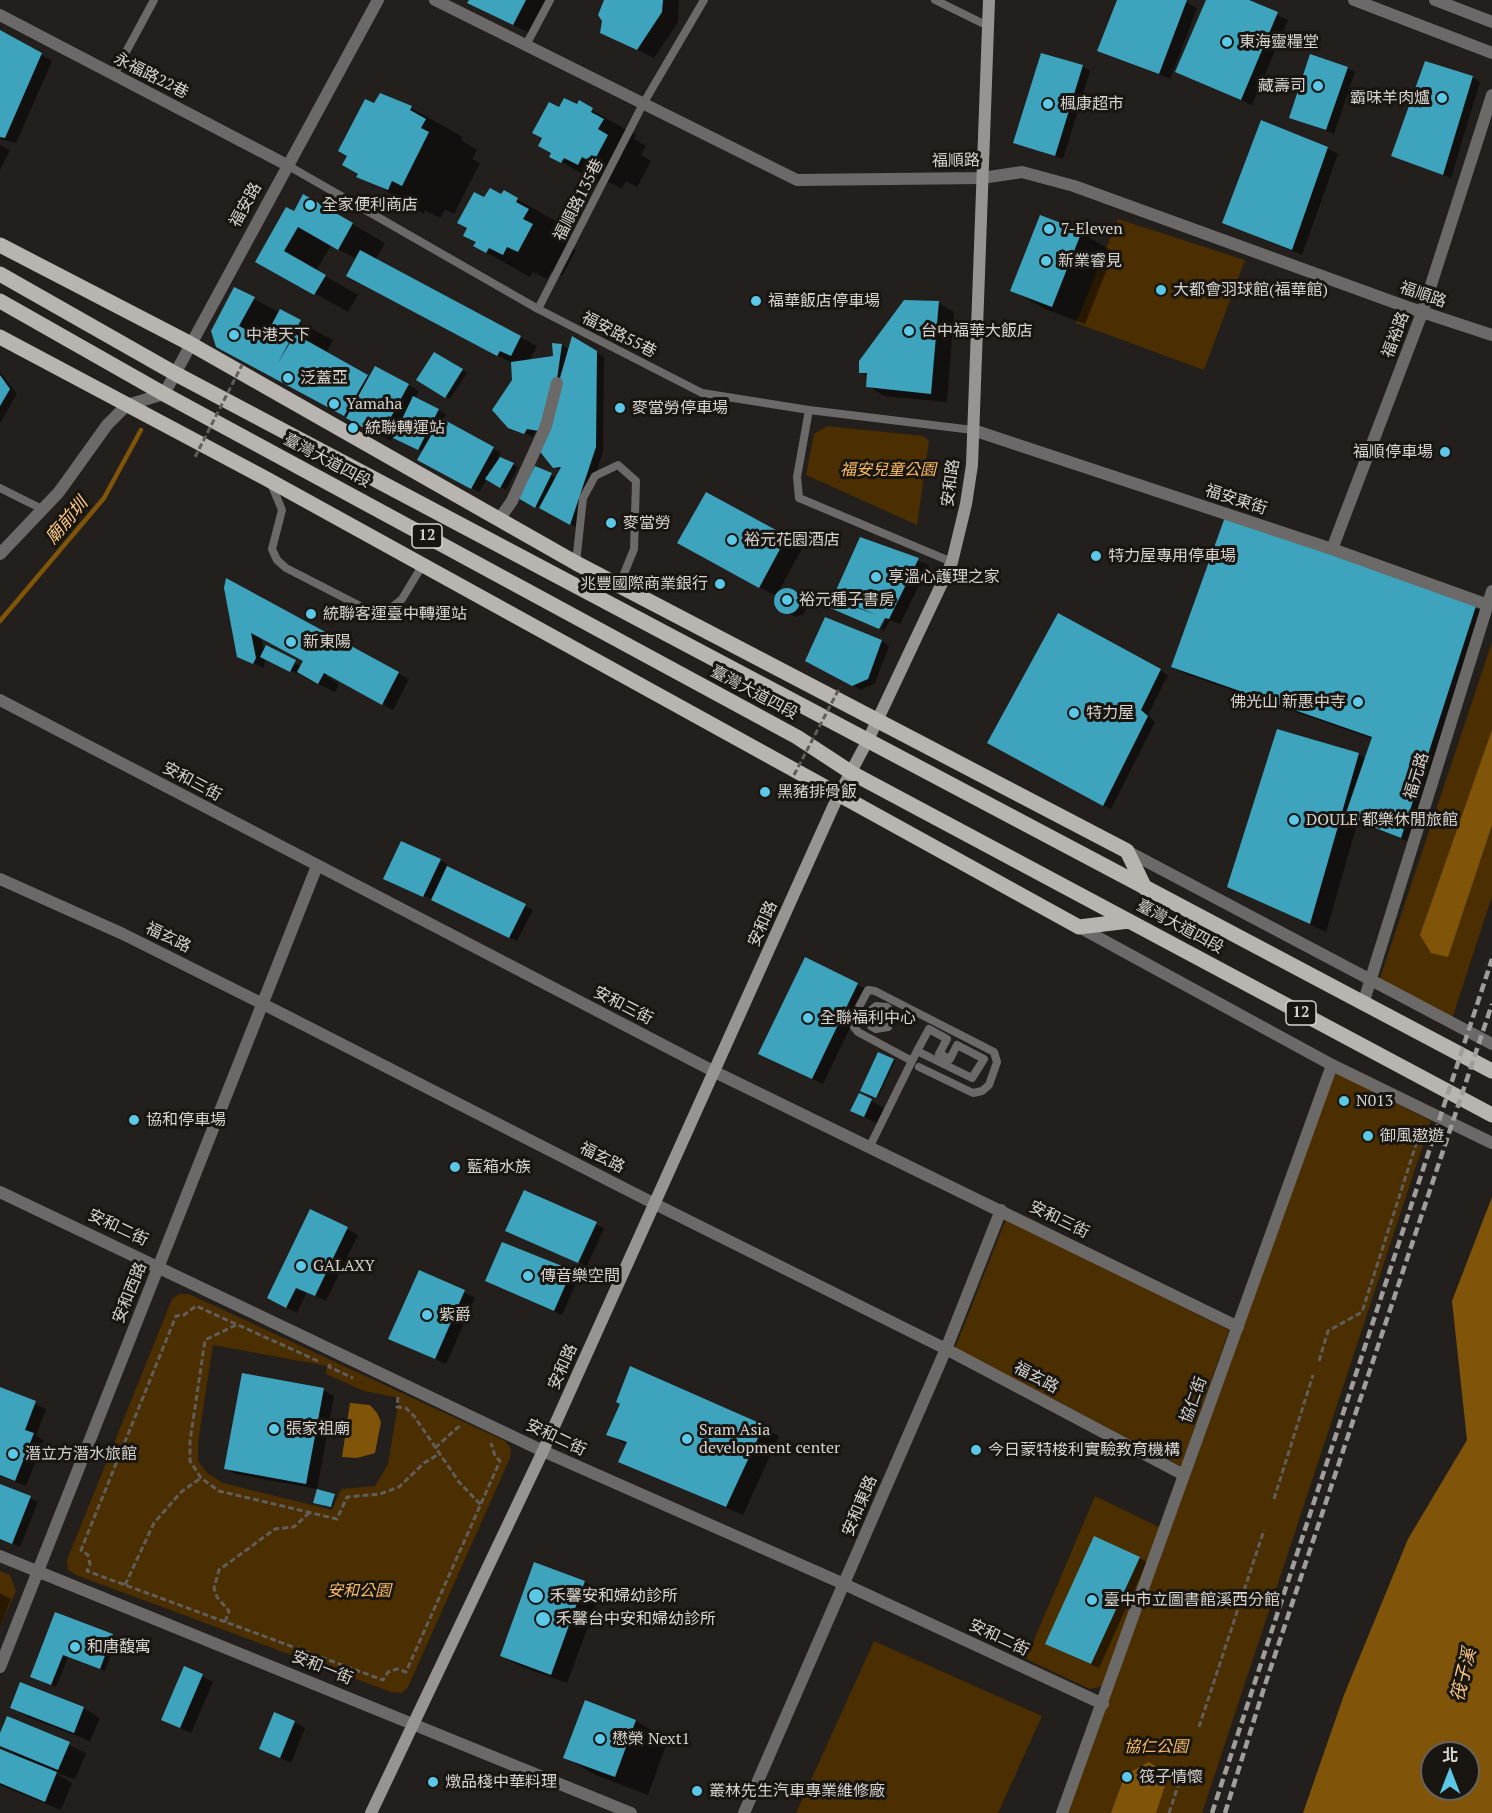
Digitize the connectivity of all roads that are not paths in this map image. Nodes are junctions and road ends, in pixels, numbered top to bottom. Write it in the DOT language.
graph roads {
  1 [pos="153,0"];
  2 [pos="378,0"];
  3 [pos="435,0"];
  4 [pos="550,0"];
  5 [pos="704,0"];
  6 [pos="935,0"];
  7 [pos="989,0"];
  8 [pos="1354,0"];
  9 [pos="1435,0"];
  10 [pos="0,15"];
  11 [pos="1492,22"];
  12 [pos="988,26"];
  13 [pos="526,45"];
  14 [pos="1492,53"];
  15 [pos="113,76"];
  16 [pos="1492,95"];
  17 [pos="643,104"];
  18 [pos="287,165"];
  19 [pos="982,178"];
  20 [pos="0,245"];
  21 [pos="0,274"];
  22 [pos="0,301"];
  23 [pos="538,309"];
  24 [pos="1422,313"];
  25 [pos="1492,335"];
  26 [pos="0,337"];
  27 [pos="189,343"];
  28 [pos="176,374"];
  29 [pos="557,383"];
  30 [pos="164,394"];
  31 [pos="127,405"];
  32 [pos="809,410"];
  33 [pos="973,430"];
  34 [pos="265,478"];
  35 [pos="0,488"];
  36 [pos="42,509"];
  37 [pos="500,518"];
  38 [pos="1332,549"];
  39 [pos="0,554"];
  40 [pos="952,562"];
  41 [pos="576,563"];
  42 [pos="422,566"];
  43 [pos="619,586"];
  44 [pos="1492,591"];
  45 [pos="1488,605"];
  46 [pos="0,700"];
  47 [pos="877,721"];
  48 [pos="868,740"];
  49 [pos="852,773"];
  50 [pos="838,796"];
  51 [pos="1127,851"];
  52 [pos="317,866"];
  53 [pos="0,879"];
  54 [pos="1145,888"];
  55 [pos="1129,921"];
  56 [pos="1078,927"];
  57 [pos="1370,981"];
  58 [pos="261,1003"];
  59 [pos="1363,1004"];
  60 [pos="1492,1044"];
  61 [pos="917,1051"];
  62 [pos="915,1064"];
  63 [pos="1332,1065"];
  64 [pos="1492,1070"];
  65 [pos="715,1072"];
  66 [pos="1492,1115"];
  67 [pos="1492,1143"];
  68 [pos="870,1146"];
  69 [pos="0,1192"];
  70 [pos="655,1204"];
  71 [pos="1001,1210"];
  72 [pos="159,1266"];
  73 [pos="1238,1328"];
  74 [pos="946,1349"];
  75 [pos="543,1451"];
  76 [pos="1184,1475"];
  77 [pos="0,1556"];
  78 [pos="37,1570"];
  79 [pos="844,1584"];
  80 [pos="0,1666"];
  81 [pos="1103,1704"];
  82 [pos="413,1723"];
  83 [pos="371,1813"];
  84 [pos="631,1813"];
  85 [pos="744,1813"];
  86 [pos="1062,1813"];
  1 -- 15 [label="lane"];
  2 -- 18 [label="street, 福安路"];
  3 -- 13 [label="street, 福順路"];
  4 -- 13 [label="lane"];
  5 -- 17 [label="lane, 福順路135巷"];
  6 -- 12 [label="lane"];
  7 -- 12 [label="main road, 安和路"];
  8 -- 14 [label="street"];
  9 -- 11 [label="street"];
  10 -- 15 [label="street, 永福路22巷"];
  12 -- 19 [label="main road, 安和路"];
  13 -- 17 [label="street, 福順路"];
  15 -- 18 [label="street, 永福路22巷"];
  16 -- 24 [label="street, 福裕路"];
  17 -- 19 [label="street, 福順路"];
  17 -- 23 [label="lane, 福順路135巷"];
  18 -- 23 [label="lane, 福安路55巷"];
  18 -- 27 [label="street, 福安路"];
  19 -- 24 [label="street, 福順路"];
  19 -- 33 [label="main road, 安和路"];
  20 -- 27 [label="main road, 臺灣大道四段"];
  21 -- 28 [label="main road, 臺灣大道四段 / 12"];
  22 -- 30 [label="main road, 臺灣大道四段 / 12"];
  23 -- 32 [label="lane, 福安路55巷"];
  24 -- 25 [label="street, 福順路"];
  24 -- 38 [label="street, 福裕路"];
  26 -- 31 [label="main road, 12"];
  27 -- 28 [label="street, 福安路"];
  27 -- 37 [label="main road, 臺灣大道四段"];
  28 -- 30 [label="street, 福安路"];
  28 -- 48 [label="main road, 臺灣大道四段 / 12"];
  29 -- 37 [label="street"];
  30 -- 31 [label="street"];
  30 -- 49 [label="main road, 臺灣大道四段 / 12"];
  31 -- 34 [label="main road, 12"];
  31 -- 36 [label="street"];
  32 -- 33 [label="lane, 福安路55巷"];
  32 -- 40 [label="lane"];
  33 -- 38 [label="street, 福安東街"];
  33 -- 40 [label="main road, 安和路"];
  34 -- 42 [label="main road, 12"];
  34 -- 42 [label="lane"];
  35 -- 36 [label="lane"];
  36 -- 39 [label="street"];
  37 -- 41 [label="main road, 臺灣大道四段"];
  38 -- 45 [label="street, 福安東街"];
  40 -- 47 [label="main road, 安和路"];
  41 -- 43 [label="main road, 臺灣大道四段"];
  41 -- 43 [label="lane"];
  42 -- 50 [label="main road, 12"];
  43 -- 47 [label="main road, 臺灣大道四段"];
  44 -- 45 [label="street, 福元路"];
  45 -- 57 [label="street, 福元路"];
  46 -- 52 [label="street, 安和三街"];
  47 -- 48 [label="main road, 安和路"];
  47 -- 51 [label="main road, 臺灣大道四段"];
  48 -- 49 [label="main road, 安和路"];
  48 -- 54 [label="main road, 臺灣大道四段 / 12"];
  49 -- 50 [label="main road, 安和路"];
  49 -- 55 [label="main road, 臺灣大道四段 / 12"];
  50 -- 56 [label="main road"];
  50 -- 65 [label="main road, 安和路"];
  51 -- 54 [label="main road"];
  51 -- 57 [label="street, 臺灣大道四段"];
  52 -- 58 [label="street, 安和西路"];
  52 -- 65 [label="street, 安和三街"];
  53 -- 58 [label="street, 福玄路"];
  54 -- 59 [label="main road, 臺灣大道四段 / 12"];
  55 -- 56 [label="main road"];
  55 -- 66 [label="main road, 臺灣大道四段 / 12"];
  56 -- 63 [label="street"];
  57 -- 59 [label="street, 福元路"];
  57 -- 60 [label="street, 臺灣大道四段"];
  58 -- 70 [label="street, 福玄路"];
  58 -- 72 [label="street, 安和西路"];
  59 -- 64 [label="main road, 臺灣大道四段 / 12"];
  61 -- 61 [label="lane"];
  61 -- 62 [label="lane"];
  62 -- 62 [label="lane"];
  62 -- 68 [label="lane"];
  63 -- 67 [label="street"];
  63 -- 73 [label="street, 協仁街"];
  65 -- 68 [label="street, 安和三街"];
  65 -- 70 [label="main road, 安和路"];
  68 -- 71 [label="street, 安和三街"];
  69 -- 72 [label="street, 安和二街"];
  70 -- 74 [label="street, 福玄路"];
  70 -- 75 [label="main road, 安和路"];
  71 -- 73 [label="street, 安和三街"];
  71 -- 74 [label="street, 安和東路"];
  72 -- 75 [label="street, 安和二街"];
  72 -- 78 [label="street, 安和西路"];
  73 -- 76 [label="street, 協仁街"];
  74 -- 76 [label="street, 福玄路"];
  74 -- 79 [label="street, 安和東路"];
  75 -- 79 [label="street, 安和二街"];
  75 -- 82 [label="main road, 安和路"];
  76 -- 81 [label="street, 協仁街"];
  77 -- 78 [label="street, 安和一街"];
  78 -- 80 [label="street, 安和西路"];
  78 -- 82 [label="street, 安和一街"];
  79 -- 81 [label="street, 安和二街"];
  79 -- 85 [label="street, 安和東路"];
  81 -- 86 [label="street, 協仁街"];
  82 -- 83 [label="main road, 安和路"];
  82 -- 84 [label="street, 安和一街"];
}
